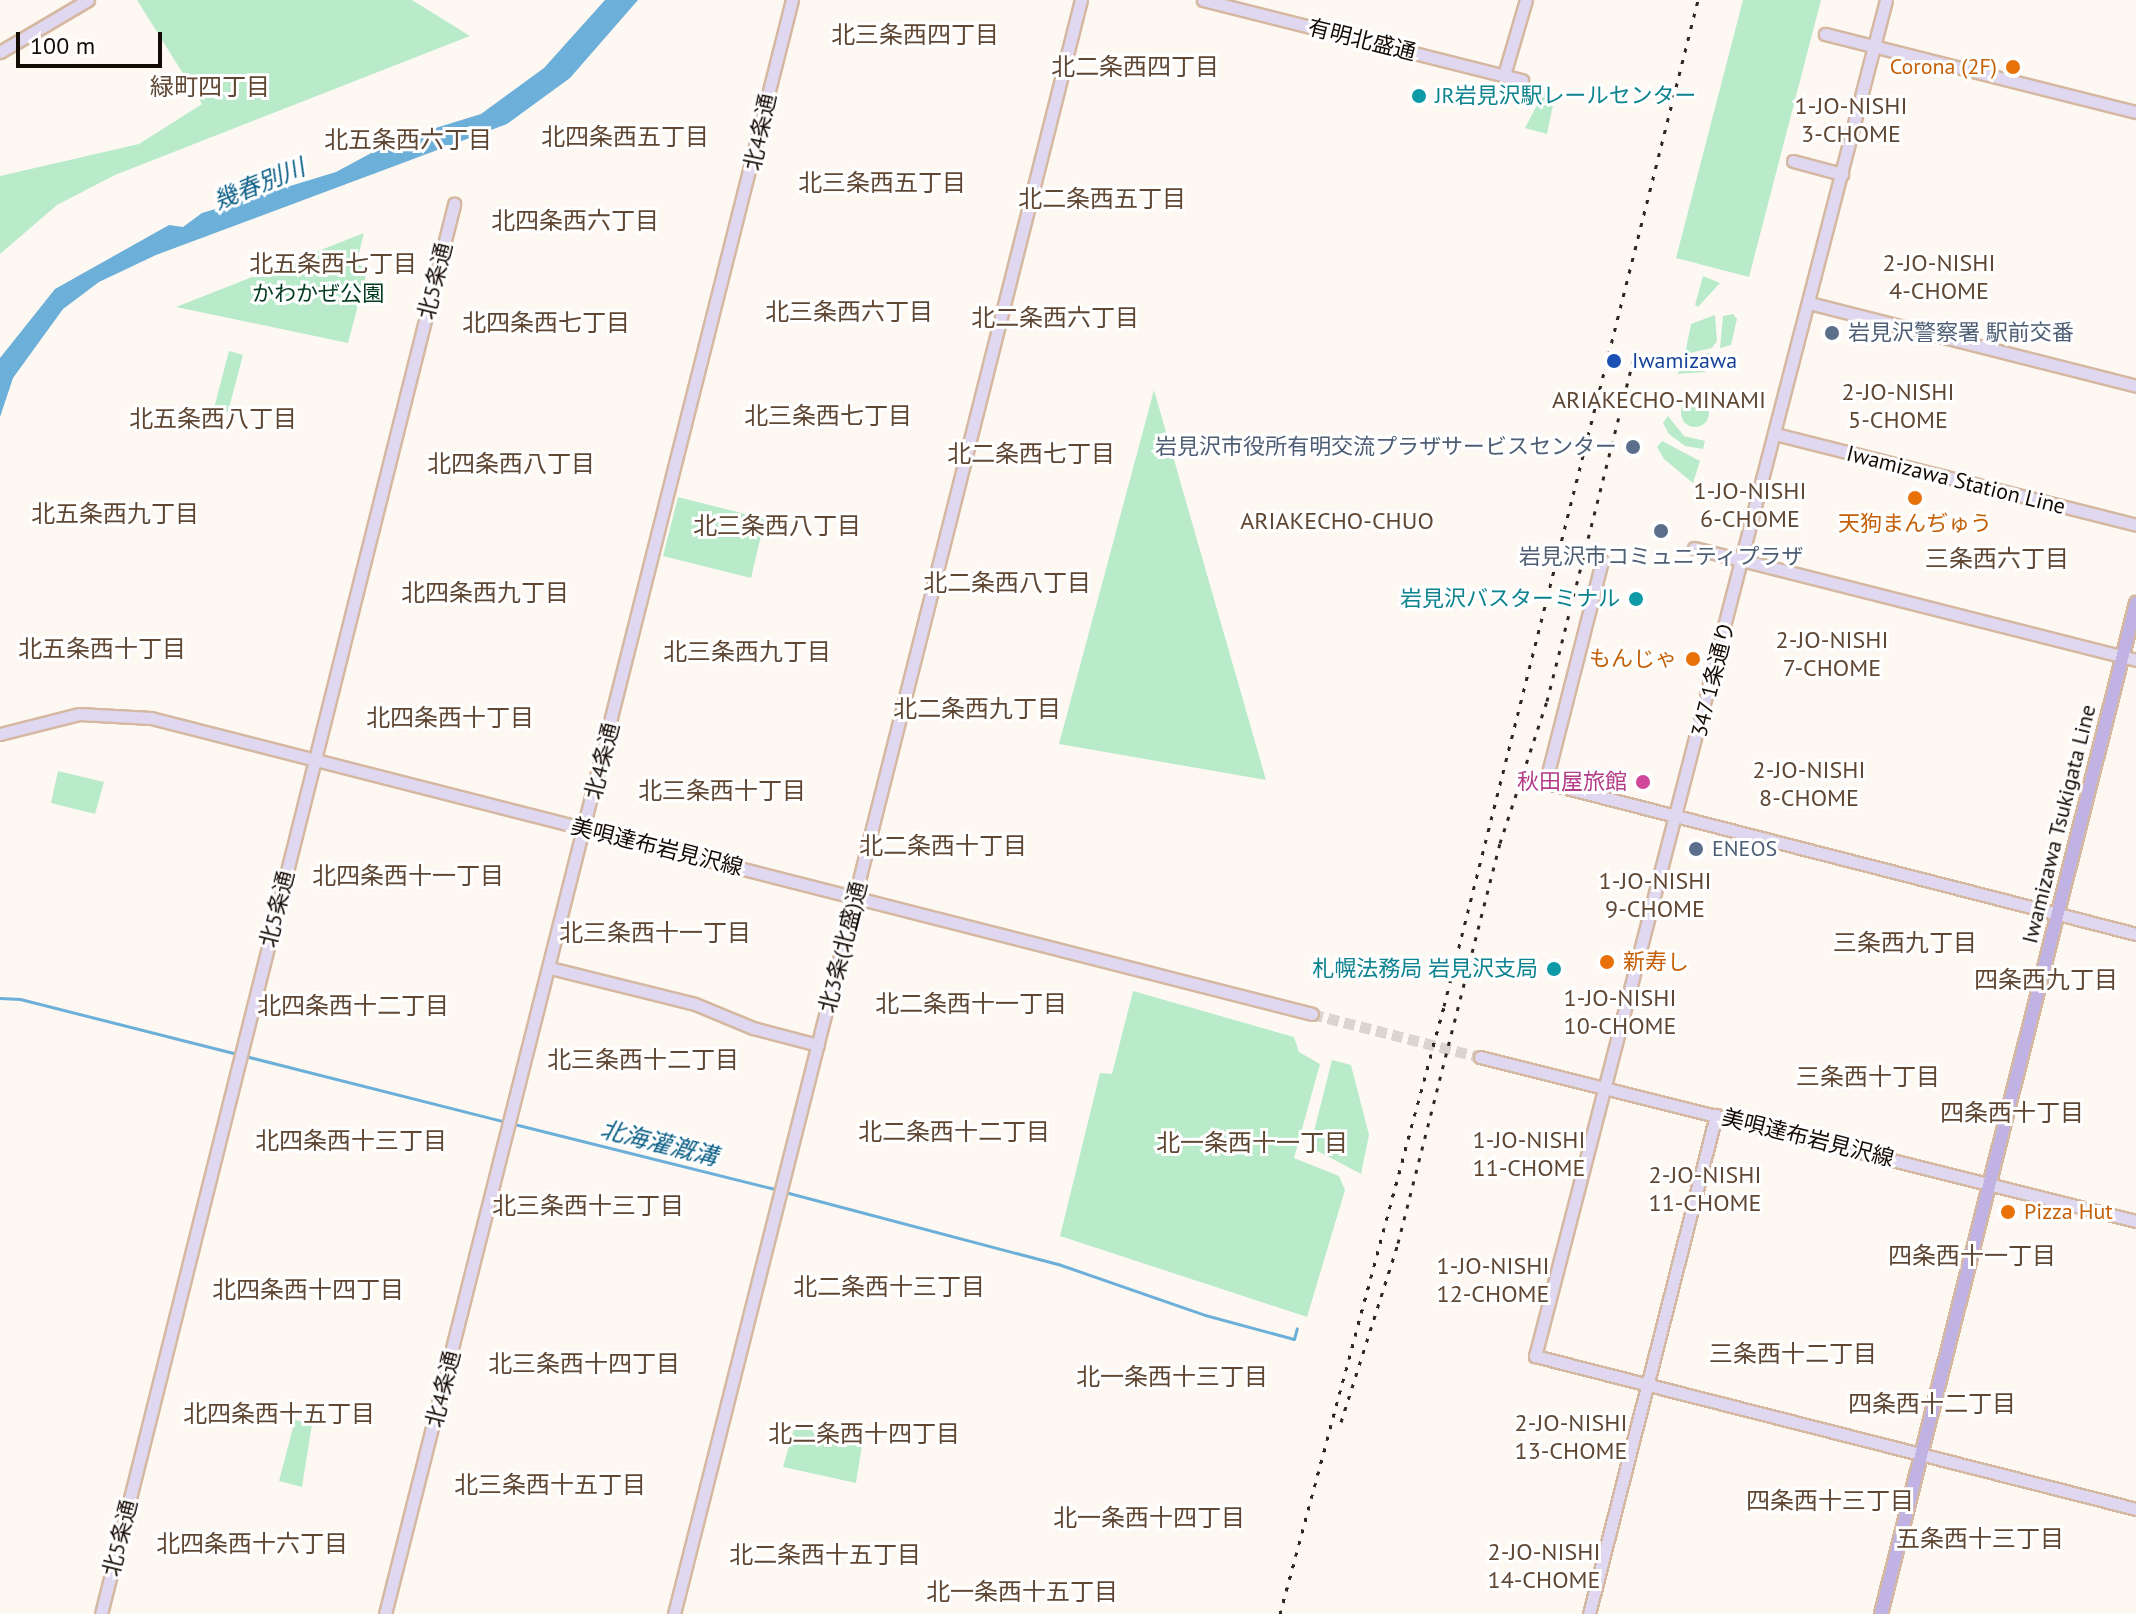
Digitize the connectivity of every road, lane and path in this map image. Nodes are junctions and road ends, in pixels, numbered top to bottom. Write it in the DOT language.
graph roads {
  1 [pos="88,0"];
  2 [pos="792,0"];
  3 [pos="1081,0"];
  4 [pos="1203,0"];
  5 [pos="1526,0"];
  6 [pos="1886,0"];
  7 [pos="1825,34"];
  8 [pos="1875,45"];
  9 [pos="0,52"];
  10 [pos="1504,75"];
  11 [pos="1522,80"];
  12 [pos="2136,112"];
  13 [pos="1793,161"];
  14 [pos="1842,174"];
  15 [pos="454,204"];
  16 [pos="1809,303"];
  17 [pos="2136,386"];
  18 [pos="1775,434"];
  19 [pos="2136,525"];
  20 [pos="1694,548"];
  21 [pos="1743,560"];
  22 [pos="1602,561"];
  23 [pos="2136,603"];
  24 [pos="2122,657"];
  25 [pos="2136,660"];
  26 [pos="0,734"];
  27 [pos="315,759"];
  28 [pos="1677,819"];
  29 [pos="585,829"];
  30 [pos="856,897"];
  31 [pos="2057,914"];
  32 [pos="2136,934"];
  33 [pos="550,968"];
  34 [pos="1312,1014"];
  35 [pos="818,1045"];
  36 [pos="1480,1057"];
  37 [pos="1605,1088"];
  38 [pos="1716,1115"];
  39 [pos="1988,1183"];
  40 [pos="2136,1221"];
  41 [pos="1647,1384"];
  42 [pos="1921,1454"];
  43 [pos="2136,1509"];
  44 [pos="101,1614"];
  45 [pos="385,1614"];
  46 [pos="674,1614"];
  47 [pos="1589,1614"];
  48 [pos="1881,1614"];
  1 -- 9 [label="street"];
  2 -- 29 [label="street, 北4条通"];
  3 -- 30 [label="street, 北3条(北盛)通"];
  4 -- 10 [label="street, 有明北盛通"];
  5 -- 10 [label="street"];
  6 -- 8 [label="street, 347 1条通り"];
  7 -- 8 [label="street"];
  8 -- 12 [label="street"];
  8 -- 14 [label="street, 347 1条通り"];
  10 -- 11 [label="street, 有明北盛通"];
  13 -- 14 [label="street"];
  14 -- 16 [label="street, 347 1条通り"];
  15 -- 27 [label="street, 北5条通"];
  16 -- 17 [label="street"];
  16 -- 18 [label="street, 347 1条通り"];
  18 -- 19 [label="street, Iwamizawa Station Line"];
  18 -- 21 [label="street, 347 1条通り"];
  20 -- 21 [label="street"];
  21 -- 24 [label="street"];
  21 -- 28 [label="street, 347 1条通り"];
  22 -- 28 [label="street"];
  23 -- 24 [label="main road, Iwamizawa Tsukigata Line"];
  24 -- 25 [label="street"];
  24 -- 31 [label="main road, Iwamizawa Tsukigata Line"];
  26 -- 27 [label="street, 美唄達布岩見沢線"];
  27 -- 29 [label="street, 美唄達布岩見沢線"];
  27 -- 44 [label="street, 北5条通"];
  28 -- 31 [label="street"];
  28 -- 37 [label="street, 347 1条通り"];
  29 -- 30 [label="street, 美唄達布岩見沢線"];
  29 -- 33 [label="street, 北4条通"];
  30 -- 34 [label="street, 美唄達布岩見沢線"];
  30 -- 35 [label="street, 北3条(北盛)通"];
  31 -- 32 [label="street"];
  31 -- 39 [label="main road, Iwamizawa Tsukigata Line"];
  33 -- 35 [label="street"];
  33 -- 45 [label="street, 北4条通"];
  35 -- 46 [label="street, 北3条(北盛)通"];
  36 -- 37 [label="street, 美唄達布岩見沢線"];
  37 -- 38 [label="street, 美唄達布岩見沢線"];
  37 -- 41 [label="street, 347 1条通り"];
  38 -- 39 [label="street, 美唄達布岩見沢線"];
  38 -- 41 [label="street"];
  39 -- 40 [label="street, 美唄達布岩見沢線"];
  39 -- 42 [label="main road, Iwamizawa Tsukigata Line"];
  41 -- 42 [label="street"];
  41 -- 47 [label="street"];
  42 -- 43 [label="street"];
  42 -- 48 [label="main road, Iwamizawa Tsukigata Line"];
}
